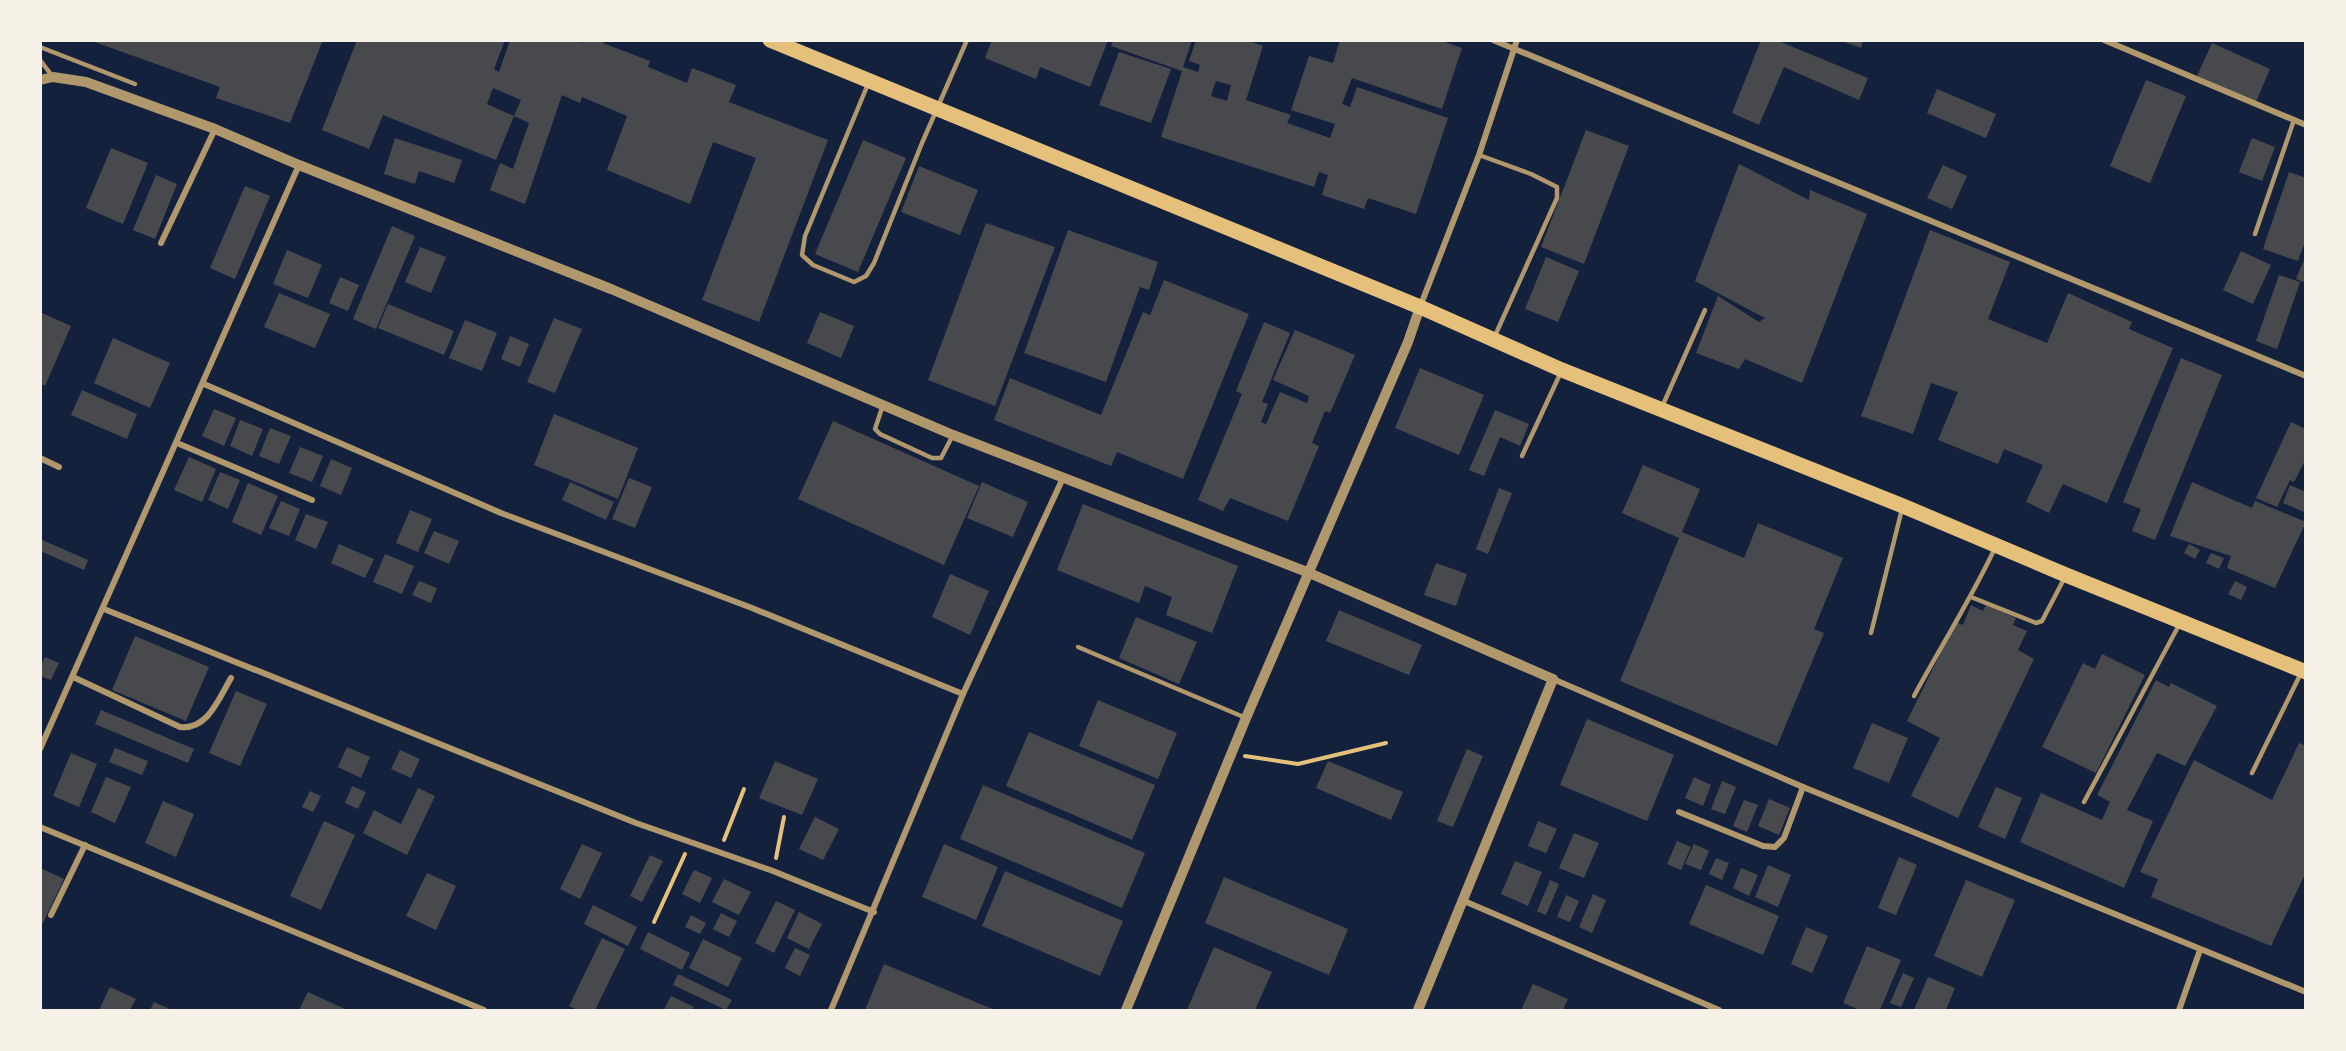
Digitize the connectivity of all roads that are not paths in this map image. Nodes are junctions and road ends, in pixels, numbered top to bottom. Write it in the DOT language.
graph roads {
  1 [pos="770,40"];
  2 [pos="967,40"];
  3 [pos="1494,40"];
  4 [pos="1517,40"];
  5 [pos="2104,40"];
  6 [pos="40,47"];
  7 [pos="1514,49"];
  8 [pos="40,60"];
  9 [pos="53,77"];
  10 [pos="40,80"];
  11 [pos="870,82"];
  12 [pos="135,84"];
  13 [pos="937,109"];
  14 [pos="2294,120"];
  15 [pos="2306,125"];
  16 [pos="215,129"];
  17 [pos="1479,155"];
  18 [pos="299,165"];
  19 [pos="2255,234"];
  20 [pos="161,243"];
  21 [pos="1420,307"];
  22 [pos="1706,310"];
  23 [pos="1494,339"];
  24 [pos="1562,370"];
  25 [pos="2306,376"];
  26 [pos="204,384"];
  27 [pos="883,405"];
  28 [pos="1660,410"];
  29 [pos="953,435"];
  30 [pos="177,443"];
  31 [pos="1522,456"];
  32 [pos="40,458"];
  33 [pos="59,467"];
  34 [pos="1063,478"];
  35 [pos="312,500"];
  36 [pos="1903,506"];
  37 [pos="1996,546"];
  38 [pos="1307,572"];
  39 [pos="2066,575"];
  40 [pos="1971,597"];
  41 [pos="104,609"];
  42 [pos="2181,622"];
  43 [pos="1871,633"];
  44 [pos="1078,647"];
  45 [pos="2304,672"];
  46 [pos="73,677"];
  47 [pos="231,678"];
  48 [pos="1553,679"];
  49 [pos="963,693"];
  50 [pos="1914,696"];
  51 [pos="1246,718"];
  52 [pos="40,749"];
  53 [pos="2252,773"];
  54 [pos="1803,788"];
  55 [pos="2084,802"];
  56 [pos="1679,812"];
  57 [pos="40,827"];
  58 [pos="86,845"];
  59 [pos="1464,901"];
  60 [pos="874,912"];
  61 [pos="51,915"];
  62 [pos="2200,950"];
  63 [pos="2306,992"];
  64 [pos="484,1011"];
  65 [pos="831,1011"];
  66 [pos="1126,1011"];
  67 [pos="1418,1011"];
  68 [pos="1719,1011"];
  69 [pos="2179,1011"];
  1 -- 11 [label="main road"];
  2 -- 13 [label="lane"];
  3 -- 7 [label="street"];
  4 -- 7 [label="street"];
  5 -- 14 [label="street"];
  6 -- 12 [label="lane"];
  7 -- 17 [label="street"];
  7 -- 25 [label="street"];
  8 -- 9 [label="lane"];
  9 -- 10 [label="street"];
  9 -- 16 [label="street"];
  11 -- 13 [label="main road"];
  11 -- 13 [label="lane"];
  13 -- 21 [label="main road"];
  14 -- 15 [label="street"];
  14 -- 19 [label="lane"];
  16 -- 18 [label="street"];
  16 -- 20 [label="street"];
  17 -- 21 [label="street"];
  17 -- 23 [label="lane"];
  18 -- 26 [label="street"];
  18 -- 27 [label="street"];
  21 -- 23 [label="main road"];
  21 -- 38 [label="street"];
  22 -- 28 [label="lane"];
  23 -- 24 [label="main road"];
  24 -- 28 [label="main road"];
  24 -- 31 [label="lane"];
  26 -- 30 [label="street"];
  26 -- 49 [label="street"];
  27 -- 29 [label="street"];
  27 -- 29 [label="lane"];
  28 -- 36 [label="main road"];
  29 -- 34 [label="street"];
  30 -- 35 [label="street"];
  30 -- 41 [label="street"];
  32 -- 33 [label="street"];
  34 -- 38 [label="street"];
  34 -- 49 [label="street"];
  36 -- 37 [label="main road"];
  36 -- 43 [label="lane"];
  37 -- 39 [label="main road"];
  37 -- 40 [label="lane"];
  38 -- 48 [label="street"];
  38 -- 51 [label="street"];
  39 -- 40 [label="lane"];
  39 -- 42 [label="main road"];
  40 -- 50 [label="lane"];
  41 -- 46 [label="street"];
  41 -- 60 [label="street"];
  42 -- 45 [label="main road"];
  42 -- 55 [label="lane"];
  44 -- 51 [label="lane"];
  45 -- 53 [label="lane"];
  46 -- 47 [label="street"];
  46 -- 52 [label="street"];
  48 -- 54 [label="street"];
  48 -- 59 [label="street"];
  49 -- 60 [label="street"];
  51 -- 66 [label="street"];
  54 -- 56 [label="street"];
  54 -- 62 [label="street"];
  57 -- 58 [label="street"];
  58 -- 61 [label="street"];
  58 -- 64 [label="street"];
  59 -- 67 [label="street"];
  59 -- 68 [label="street"];
  60 -- 65 [label="street"];
  62 -- 63 [label="street"];
  62 -- 69 [label="street"];
}
